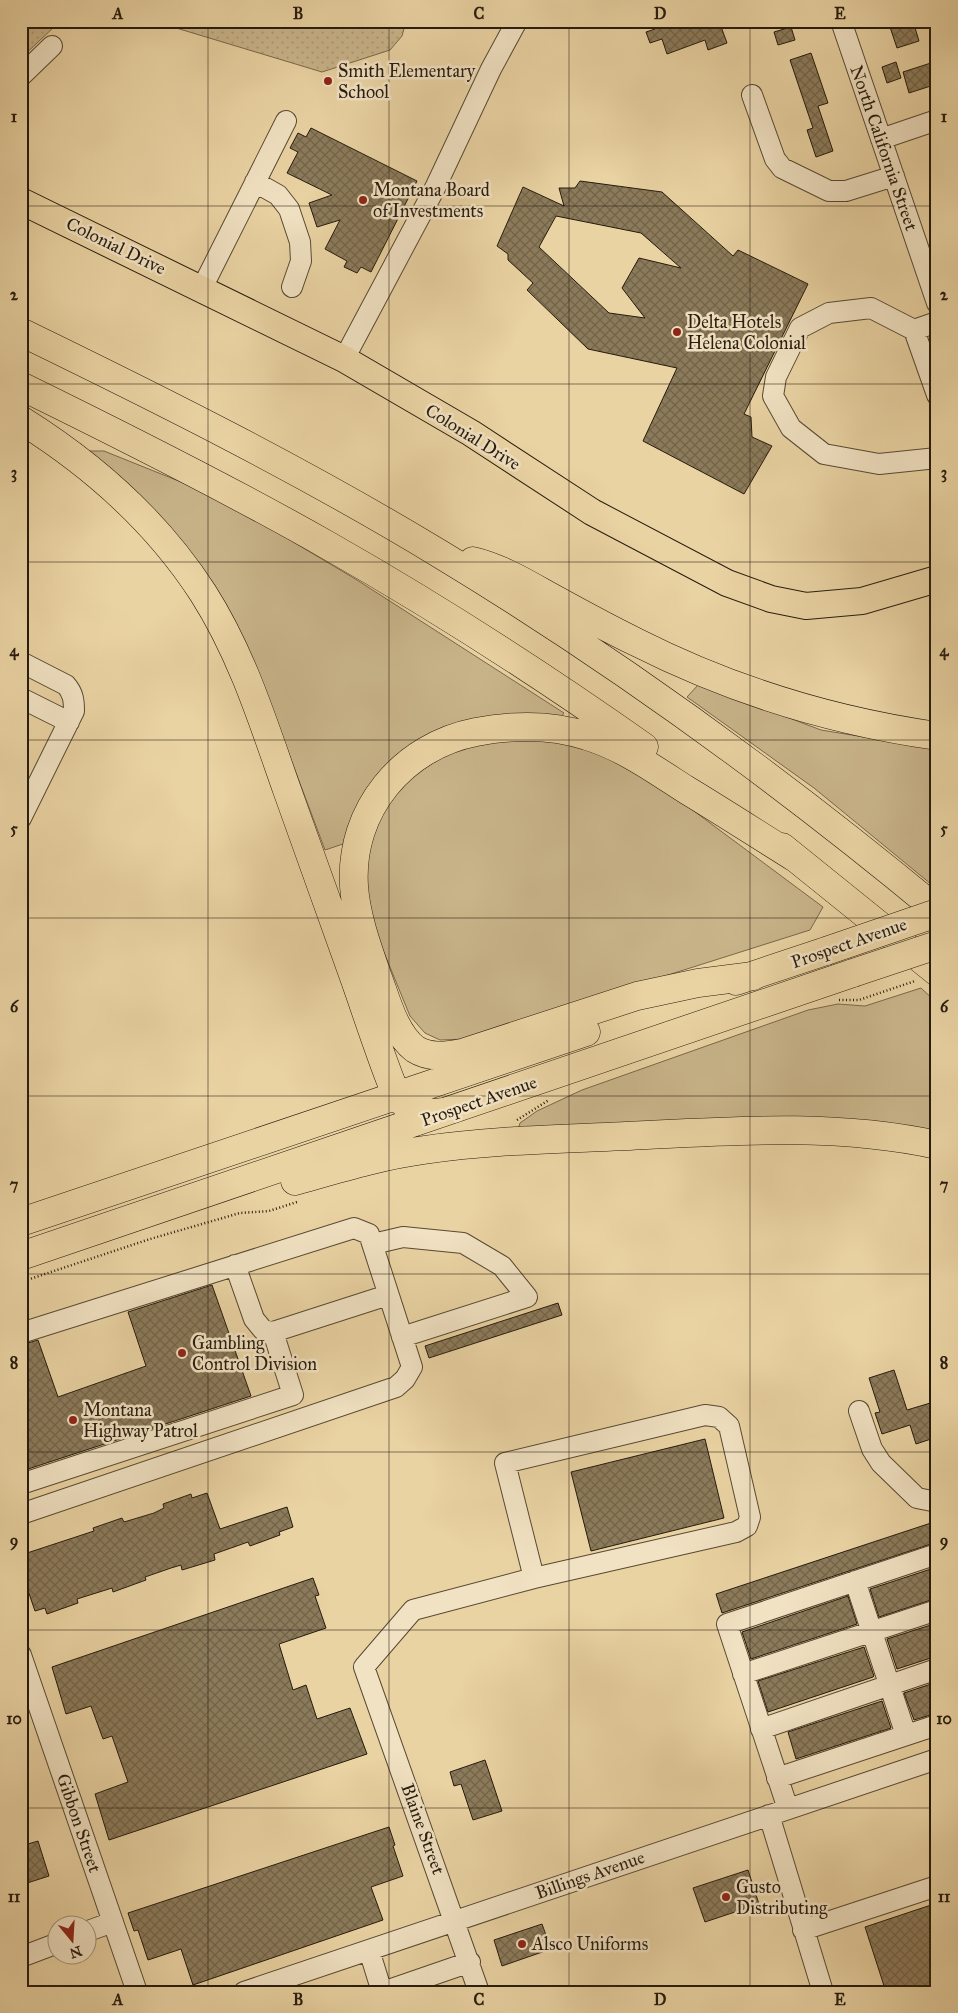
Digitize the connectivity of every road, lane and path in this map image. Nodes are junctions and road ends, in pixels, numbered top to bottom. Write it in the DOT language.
graph roads {
  1 [pos="517,21"];
  2 [pos="841,21"];
  3 [pos="52,46"];
  4 [pos="21,76"];
  5 [pos="752,95"];
  6 [pos="937,120"];
  7 [pos="286,121"];
  8 [pos="881,139"];
  9 [pos="894,176"];
  10 [pos="255,182"];
  11 [pos="21,201"];
  12 [pos="929,258"];
  13 [pos="292,287"];
  14 [pos="202,288"];
  15 [pos="937,303"];
  16 [pos="937,322"];
  17 [pos="914,330"];
  18 [pos="21,332"];
  19 [pos="344,359"];
  20 [pos="21,386"];
  21 [pos="937,395"];
  22 [pos="21,420"];
  23 [pos="937,457"];
  24 [pos="439,553"];
  25 [pos="937,579"];
  26 [pos="21,662"];
  27 [pos="21,698"];
  28 [pos="69,722"];
  29 [pos="937,736"];
  30 [pos="21,818"];
  31 [pos="797,859"];
  32 [pos="937,911"];
  33 [pos="937,945"];
  34 [pos="753,976"];
  35 [pos="928,976"];
  36 [pos="868,997"];
  37 [pos="397,1096"];
  38 [pos="450,1110"];
  39 [pos="937,1145"];
  40 [pos="298,1202"];
  41 [pos="21,1222"];
  42 [pos="105,1228"];
  43 [pos="373,1244"];
  44 [pos="21,1256"];
  45 [pos="235,1265"];
  46 [pos="21,1282"];
  47 [pos="388,1295"];
  48 [pos="273,1332"];
  49 [pos="21,1334"];
  50 [pos="402,1337"];
  51 [pos="859,1410"];
  52 [pos="21,1484"];
  53 [pos="937,1502"];
  54 [pos="21,1514"];
  55 [pos="937,1554"];
  56 [pos="534,1578"];
  57 [pos="855,1581"];
  58 [pos="937,1610"];
  59 [pos="872,1632"];
  60 [pos="23,1666"];
  61 [pos="937,1669"];
  62 [pos="743,1674"];
  63 [pos="890,1685"];
  64 [pos="937,1725"];
  65 [pos="761,1729"];
  66 [pos="906,1735"];
  67 [pos="937,1759"];
  68 [pos="778,1778"];
  69 [pos="779,1812"];
  70 [pos="937,1886"];
  71 [pos="456,1920"];
  72 [pos="113,1922"];
  73 [pos="98,1928"];
  74 [pos="803,1930"];
  75 [pos="48,1947"];
  76 [pos="369,1950"];
  77 [pos="21,1957"];
  78 [pos="470,1962"];
  79 [pos="137,1992"];
  80 [pos="244,1992"];
  81 [pos="383,1992"];
  82 [pos="479,1992"];
  83 [pos="823,1992"];
  1 -- 19 [label="street"];
  2 -- 8 [label="street, North California Street"];
  3 -- 4 [label="street"];
  5 -- 9 [label="street"];
  6 -- 8 [label="street"];
  7 -- 10 [label="street"];
  8 -- 9 [label="street, North California Street"];
  9 -- 12 [label="street, North California Street"];
  10 -- 13 [label="street"];
  10 -- 14 [label="street"];
  11 -- 14 [label="main road, Colonial Drive"];
  12 -- 15 [label="street, North California Street"];
  14 -- 19 [label="main road, Colonial Drive"];
  16 -- 17 [label="street"];
  17 -- 21 [label="street"];
  17 -- 23 [label="street"];
  18 -- 24 [label="highway"];
  19 -- 25 [label="main road, Colonial Drive"];
  20 -- 31 [label="highway"];
  22 -- 37 [label="highway"];
  24 -- 29 [label="highway"];
  24 -- 32 [label="highway"];
  26 -- 28 [label="street"];
  27 -- 28 [label="street"];
  28 -- 30 [label="street"];
  31 -- 34 [label="highway"];
  31 -- 35 [label="highway"];
  32 -- 34 [label="highway, Prospect Avenue, bridge"];
  33 -- 38 [label="highway, Prospect Avenue, bridge"];
  34 -- 37 [label="highway, Prospect Avenue"];
  35 -- 36 [label="path"];
  37 -- 38 [label="highway"];
  37 -- 41 [label="highway, Prospect Avenue"];
  38 -- 42 [label="highway, Prospect Avenue"];
  39 -- 42 [label="highway"];
  40 -- 46 [label="path"];
  42 -- 44 [label="highway, Prospect Avenue"];
  43 -- 45 [label="street"];
  43 -- 47 [label="street"];
  43 -- 50 [label="street"];
  45 -- 48 [label="street"];
  45 -- 49 [label="street"];
  47 -- 48 [label="street"];
  47 -- 50 [label="street"];
  48 -- 52 [label="street"];
  50 -- 54 [label="street"];
  51 -- 53 [label="street"];
  55 -- 57 [label="street"];
  56 -- 56 [label="street"];
  56 -- 71 [label="street, Blaine Street"];
  57 -- 59 [label="street"];
  57 -- 62 [label="street"];
  58 -- 59 [label="street"];
  59 -- 62 [label="street"];
  59 -- 63 [label="street"];
  60 -- 72 [label="street, Gibbon Street"];
  61 -- 63 [label="street"];
  62 -- 65 [label="street"];
  63 -- 65 [label="street"];
  63 -- 66 [label="street"];
  64 -- 66 [label="street"];
  65 -- 68 [label="street"];
  66 -- 68 [label="street"];
  67 -- 69 [label="street, Billings Avenue"];
  68 -- 69 [label="street"];
  69 -- 71 [label="street, Billings Avenue"];
  69 -- 74 [label="street"];
  70 -- 74 [label="street"];
  71 -- 76 [label="street, Billings Avenue"];
  71 -- 78 [label="street, Blaine Street"];
  72 -- 73 [label="street"];
  72 -- 79 [label="street, Gibbon Street"];
  74 -- 83 [label="street"];
  75 -- 77 [label="street"];
  76 -- 80 [label="street, Billings Avenue"];
  76 -- 81 [label="street"];
  78 -- 81 [label="street"];
  78 -- 82 [label="street, Blaine Street"];
}
